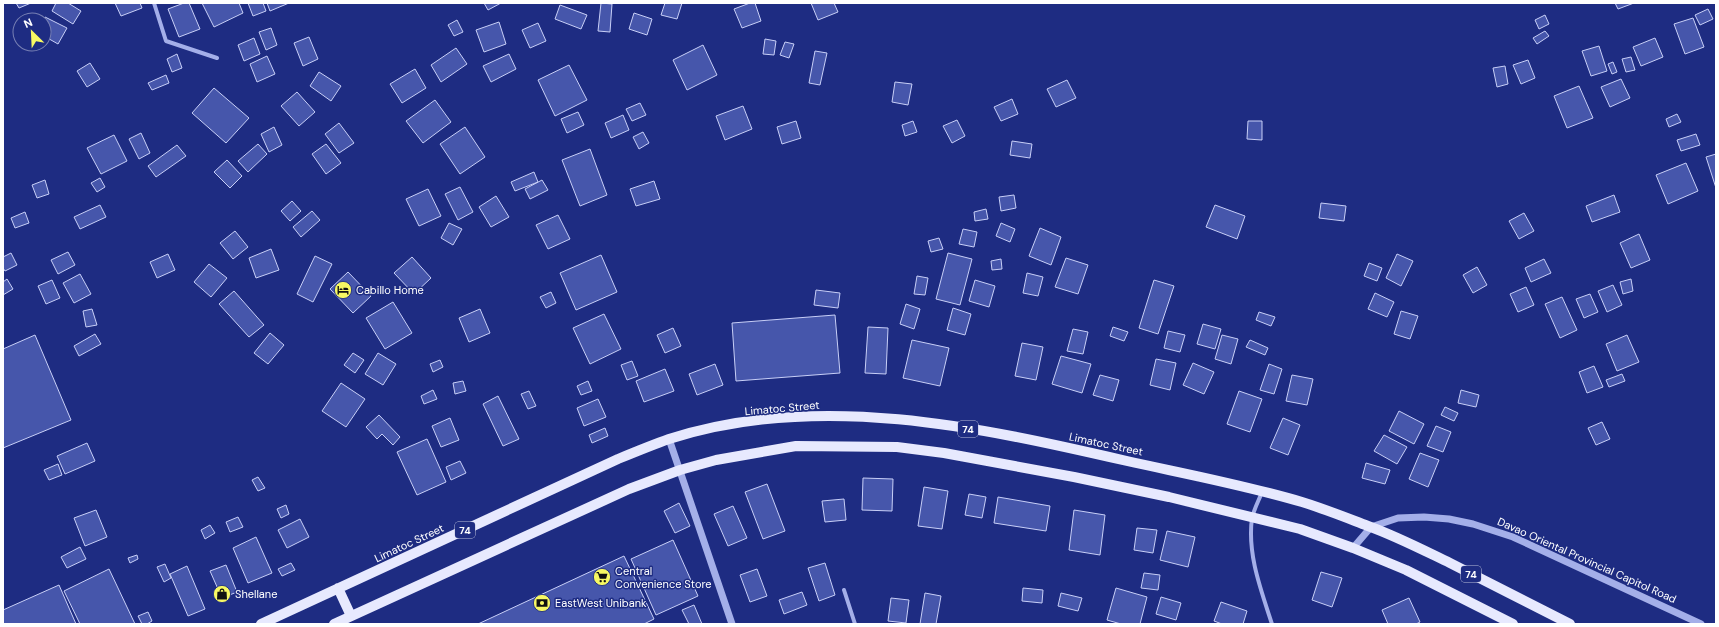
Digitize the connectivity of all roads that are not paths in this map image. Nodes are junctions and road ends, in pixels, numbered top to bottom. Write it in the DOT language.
graph roads {
  1 [pos="154,3"];
  2 [pos="216,58"];
  3 [pos="669,439"];
  4 [pos="680,470"];
  5 [pos="1262,491"];
  6 [pos="1252,516"];
  7 [pos="1371,527"];
  8 [pos="1353,548"];
  9 [pos="338,588"];
  10 [pos="844,590"];
  11 [pos="351,616"];
  12 [pos="261,624"];
  13 [pos="334,624"];
  14 [pos="732,624"];
  15 [pos="855,624"];
  16 [pos="1272,624"];
  17 [pos="1513,624"];
  18 [pos="1570,624"];
  19 [pos="1701,624"];
  1 -- 2 [label="street"];
  3 -- 4 [label="street"];
  3 -- 5 [label="main road, Limatoc Street / 74"];
  3 -- 9 [label="main road, Limatoc Street / 74"];
  4 -- 6 [label="main road, 74"];
  4 -- 11 [label="main road, 74"];
  4 -- 14 [label="street"];
  5 -- 6 [label="street"];
  5 -- 7 [label="main road, Limatoc Street / 74"];
  6 -- 8 [label="main road, 74"];
  6 -- 16 [label="street"];
  7 -- 8 [label="street"];
  7 -- 18 [label="main road, 74"];
  7 -- 19 [label="street, Davao Oriental Provincial Capitol Road"];
  8 -- 17 [label="main road, 74"];
  9 -- 11 [label="main road"];
  9 -- 12 [label="main road, Limatoc Street / 74"];
  10 -- 15 [label="street"];
  11 -- 13 [label="main road, 74"];
}
